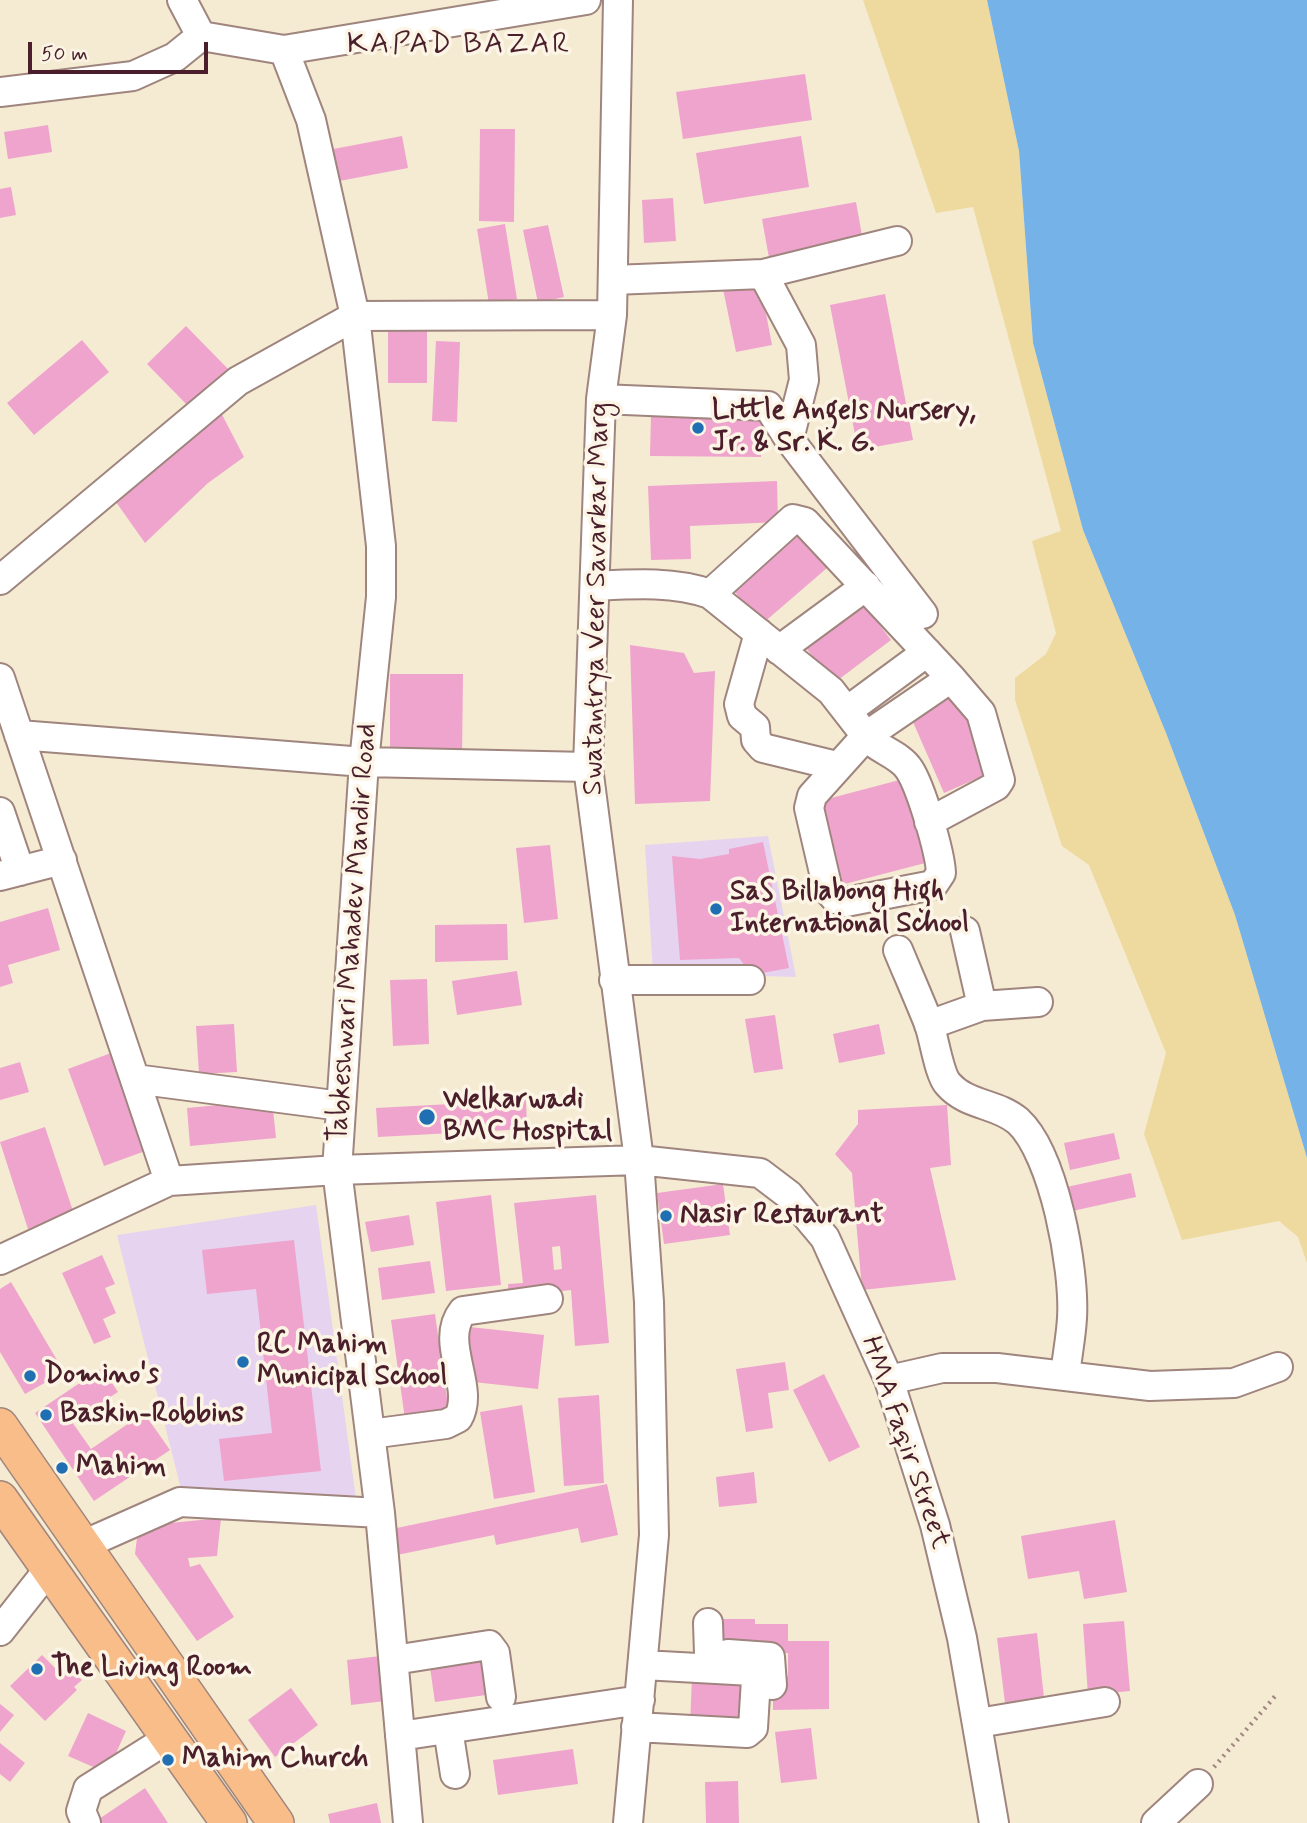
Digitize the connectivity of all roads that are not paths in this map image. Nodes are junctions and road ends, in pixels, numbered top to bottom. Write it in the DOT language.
graph roads {
  1 [pos="182,0"];
  2 [pos="586,0"];
  3 [pos="618,0"];
  4 [pos="201,36"];
  5 [pos="284,50"];
  6 [pos="0,92"];
  7 [pos="897,242"];
  8 [pos="763,274"];
  9 [pos="613,280"];
  10 [pos="612,315"];
  11 [pos="355,316"];
  12 [pos="601,399"];
  13 [pos="789,439"];
  14 [pos="0,580"];
  15 [pos="595,586"];
  16 [pos="866,586"];
  17 [pos="710,594"];
  18 [pos="923,614"];
  19 [pos="769,641"];
  20 [pos="928,652"];
  21 [pos="0,678"];
  22 [pos="951,678"];
  23 [pos="847,711"];
  24 [pos="19,735"];
  25 [pos="866,736"];
  26 [pos="364,762"];
  27 [pos="837,766"];
  28 [pos="587,767"];
  29 [pos="39,793"];
  30 [pos="0,802"];
  31 [pos="0,812"];
  32 [pos="929,822"];
  33 [pos="62,860"];
  34 [pos="10,873"];
  35 [pos="965,931"];
  36 [pos="898,950"];
  37 [pos="614,981"];
  38 [pos="750,981"];
  39 [pos="1038,1002"];
  40 [pos="982,1006"];
  41 [pos="929,1025"];
  42 [pos="135,1079"];
  43 [pos="341,1105"];
  44 [pos="639,1160"];
  45 [pos="337,1170"];
  46 [pos="169,1181"];
  47 [pos="0,1260"];
  48 [pos="548,1299"];
  49 [pos="1278,1367"];
  50 [pos="1065,1376"];
  51 [pos="889,1380"];
  52 [pos="0,1426"];
  53 [pos="370,1434"];
  54 [pos="0,1499"];
  55 [pos="380,1513"];
  56 [pos="83,1545"];
  57 [pos="49,1569"];
  58 [pos="708,1623"];
  59 [pos="0,1631"];
  60 [pos="709,1654"];
  61 [pos="644,1658"];
  62 [pos="394,1660"];
  63 [pos="772,1685"];
  64 [pos="501,1697"];
  65 [pos="1105,1702"];
  66 [pos="638,1714"];
  67 [pos="978,1723"];
  68 [pos="448,1729"];
  69 [pos="400,1736"];
  70 [pos="169,1738"];
  71 [pos="455,1774"];
  72 [pos="1198,1784"];
  73 [pos="86,1823"];
  74 [pos="229,1823"];
  75 [pos="275,1823"];
  76 [pos="408,1823"];
  77 [pos="628,1823"];
  78 [pos="994,1823"];
  79 [pos="1156,1823"];
  1 -- 4 [label="street"];
  2 -- 5 [label="street"];
  3 -- 9 [label="street, Swatantrya Veer Savarkar Marg"];
  4 -- 5 [label="street"];
  4 -- 6 [label="street"];
  5 -- 11 [label="street, Tabkeshwari Mahadev Mandir Road"];
  7 -- 8 [label="street"];
  8 -- 9 [label="street"];
  8 -- 13 [label="street"];
  9 -- 10 [label="street, Swatantrya Veer Savarkar Marg"];
  10 -- 11 [label="street"];
  10 -- 12 [label="street, Swatantrya Veer Savarkar Marg"];
  11 -- 14 [label="street"];
  11 -- 26 [label="street, Tabkeshwari Mahadev Mandir Road"];
  12 -- 13 [label="street"];
  12 -- 15 [label="street, Swatantrya Veer Savarkar Marg"];
  13 -- 18 [label="street"];
  15 -- 17 [label="street"];
  15 -- 28 [label="street, Swatantrya Veer Savarkar Marg"];
  16 -- 17 [label="street"];
  16 -- 19 [label="street"];
  16 -- 20 [label="street"];
  17 -- 19 [label="street"];
  19 -- 23 [label="street"];
  19 -- 27 [label="street"];
  20 -- 22 [label="street"];
  20 -- 23 [label="street"];
  21 -- 24 [label="street"];
  22 -- 25 [label="street"];
  22 -- 32 [label="street"];
  23 -- 25 [label="street"];
  24 -- 26 [label="street"];
  24 -- 29 [label="street"];
  25 -- 27 [label="street"];
  25 -- 32 [label="street"];
  26 -- 28 [label="street"];
  26 -- 43 [label="street, Tabkeshwari Mahadev Mandir Road"];
  27 -- 32 [label="street"];
  28 -- 37 [label="street, Swatantrya Veer Savarkar Marg"];
  29 -- 30 [label="street"];
  29 -- 33 [label="street"];
  31 -- 34 [label="street"];
  33 -- 34 [label="street"];
  33 -- 42 [label="street"];
  35 -- 40 [label="street"];
  36 -- 41 [label="street"];
  37 -- 38 [label="street"];
  37 -- 44 [label="street, Swatantrya Veer Savarkar Marg"];
  39 -- 40 [label="street"];
  40 -- 41 [label="street"];
  41 -- 50 [label="street"];
  42 -- 43 [label="street"];
  42 -- 46 [label="street"];
  43 -- 45 [label="street, Tabkeshwari Mahadev Mandir Road"];
  44 -- 45 [label="street, HMA Faqir Street"];
  44 -- 51 [label="street, HMA Faqir Street"];
  44 -- 61 [label="street, Swatantrya Veer Savarkar Marg"];
  45 -- 46 [label="street, HMA Faqir Street"];
  45 -- 53 [label="street, Tabkeshwari Mahadev Mandir Road"];
  46 -- 47 [label="street"];
  48 -- 53 [label="street"];
  49 -- 50 [label="street"];
  50 -- 51 [label="street"];
  51 -- 67 [label="street, HMA Faqir Street"];
  52 -- 56 [label="main road"];
  53 -- 55 [label="street, Tabkeshwari Mahadev Mandir Road"];
  54 -- 57 [label="main road"];
  55 -- 56 [label="street"];
  55 -- 62 [label="street, Tabkeshwari Mahadev Mandir Road"];
  56 -- 75 [label="main road"];
  57 -- 59 [label="street"];
  57 -- 70 [label="main road"];
  58 -- 60 [label="street"];
  60 -- 61 [label="street"];
  60 -- 63 [label="street"];
  61 -- 66 [label="street, Swatantrya Veer Savarkar Marg"];
  61 -- 66 [label="street"];
  62 -- 64 [label="street"];
  62 -- 69 [label="street, Tabkeshwari Mahadev Mandir Road"];
  65 -- 67 [label="street"];
  66 -- 68 [label="street"];
  66 -- 77 [label="street, Swatantrya Veer Savarkar Marg"];
  67 -- 78 [label="street, HMA Faqir Street"];
  68 -- 69 [label="street"];
  68 -- 71 [label="street"];
  69 -- 76 [label="street, Tabkeshwari Mahadev Mandir Road"];
  70 -- 73 [label="street"];
  70 -- 74 [label="main road"];
  72 -- 79 [label="street"];
}
